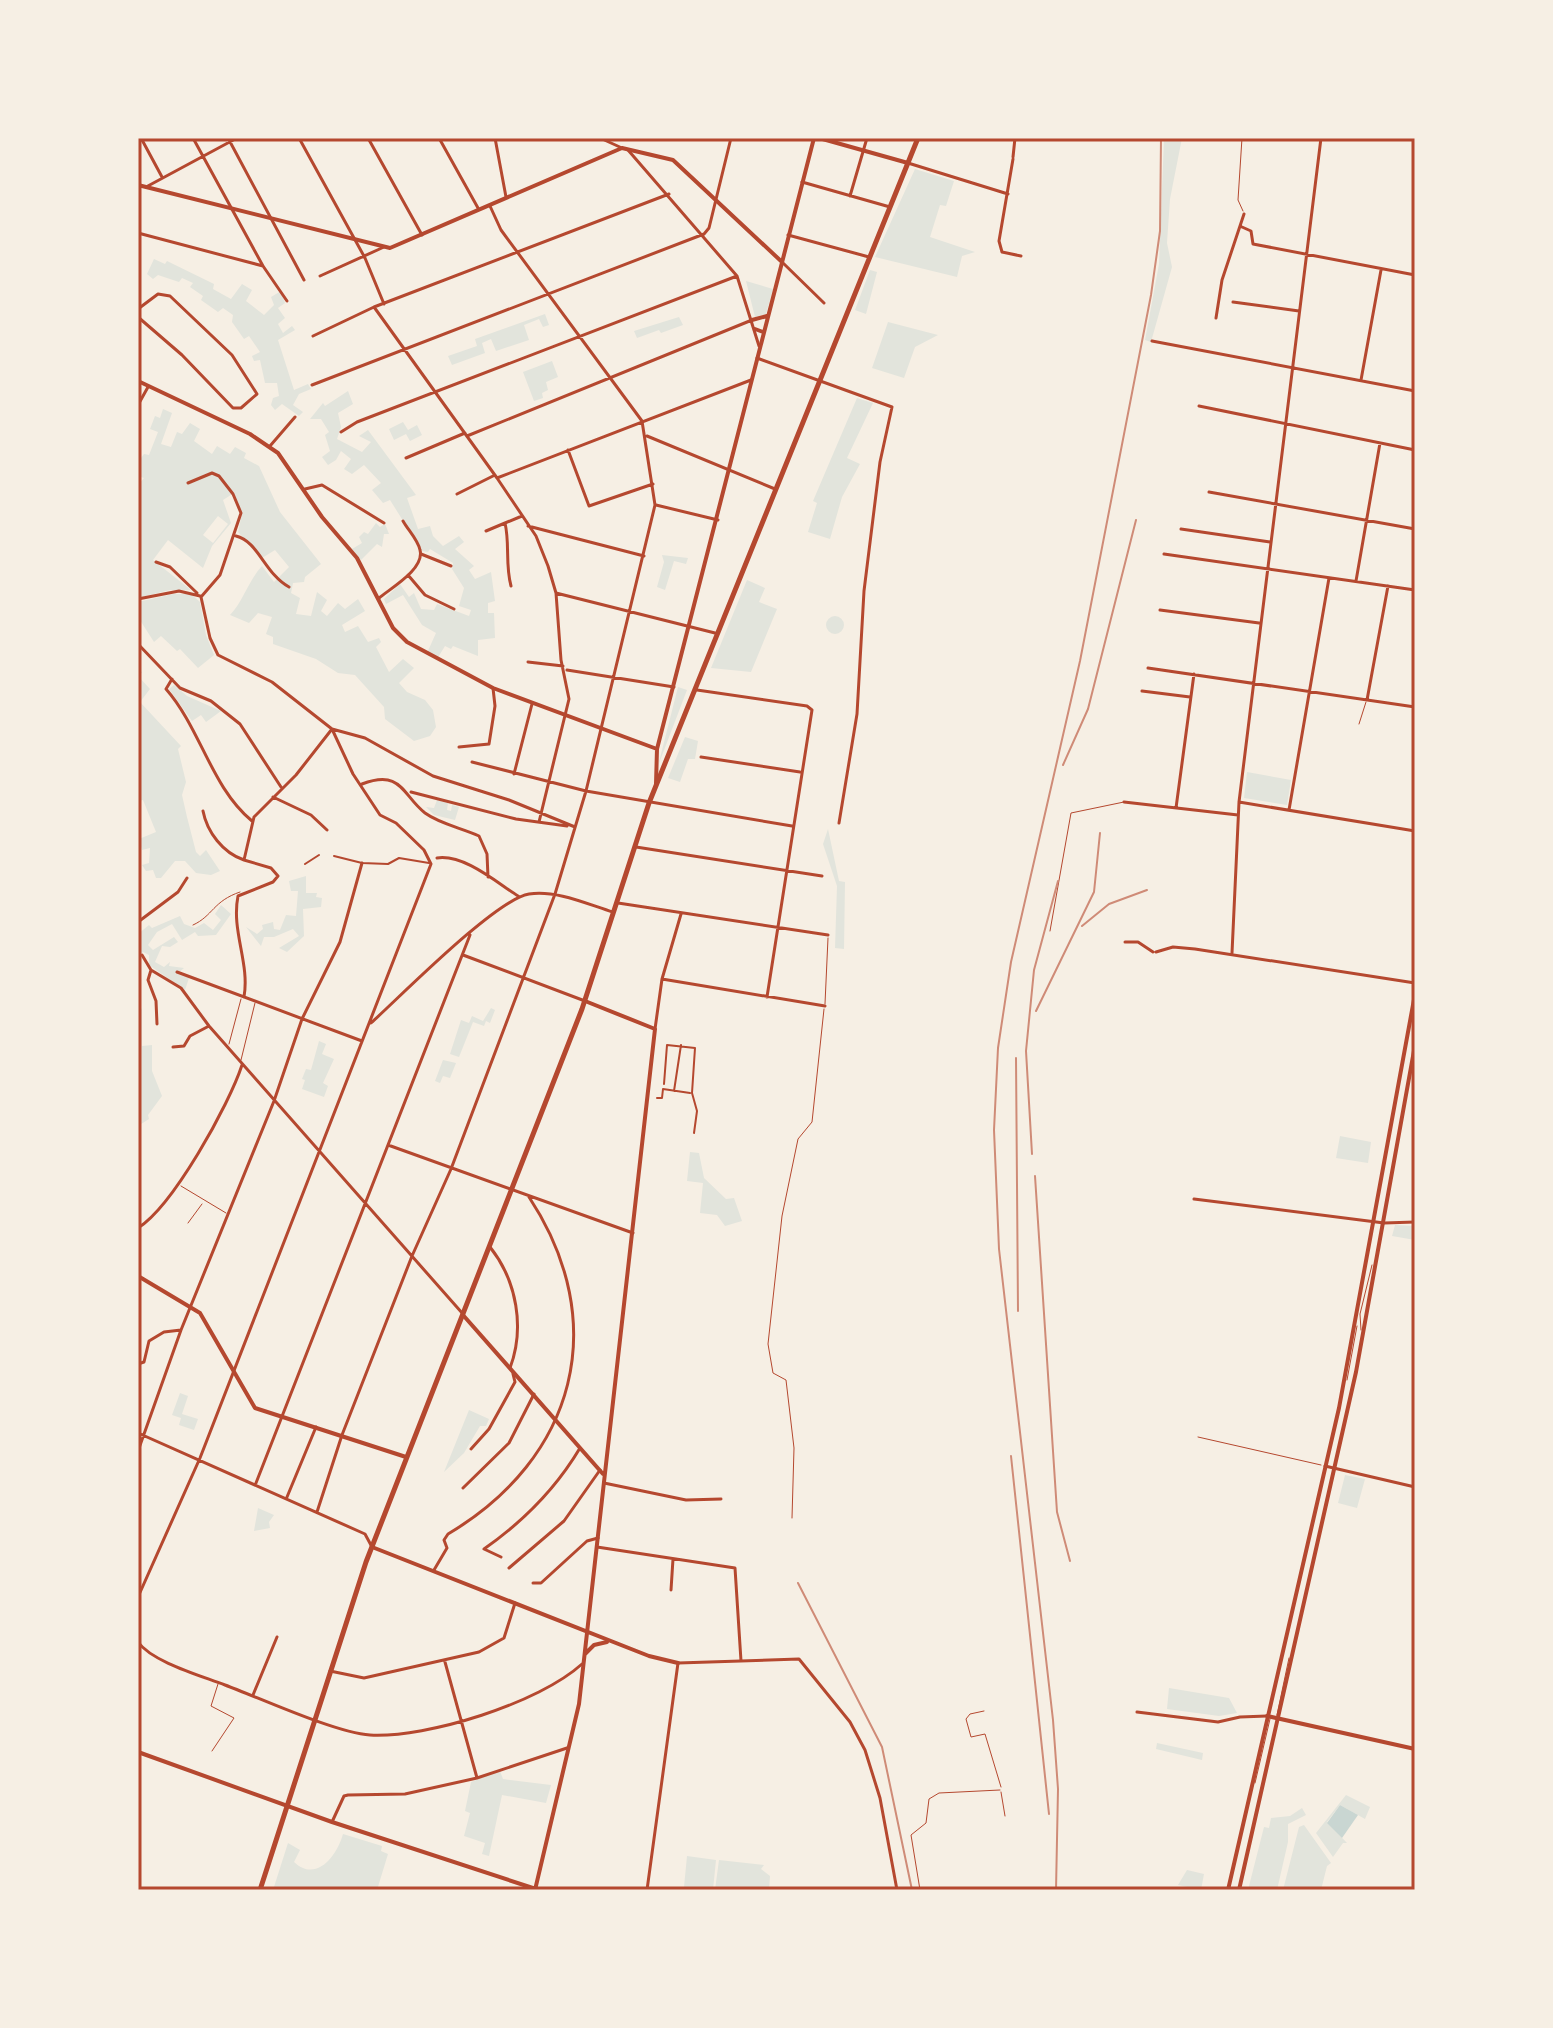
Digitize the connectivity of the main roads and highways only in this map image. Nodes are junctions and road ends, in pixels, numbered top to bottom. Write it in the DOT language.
graph roads {
  1 [pos="918,138"];
  2 [pos="260,1890"];
  1 -- 2 [label="main road"];
}
